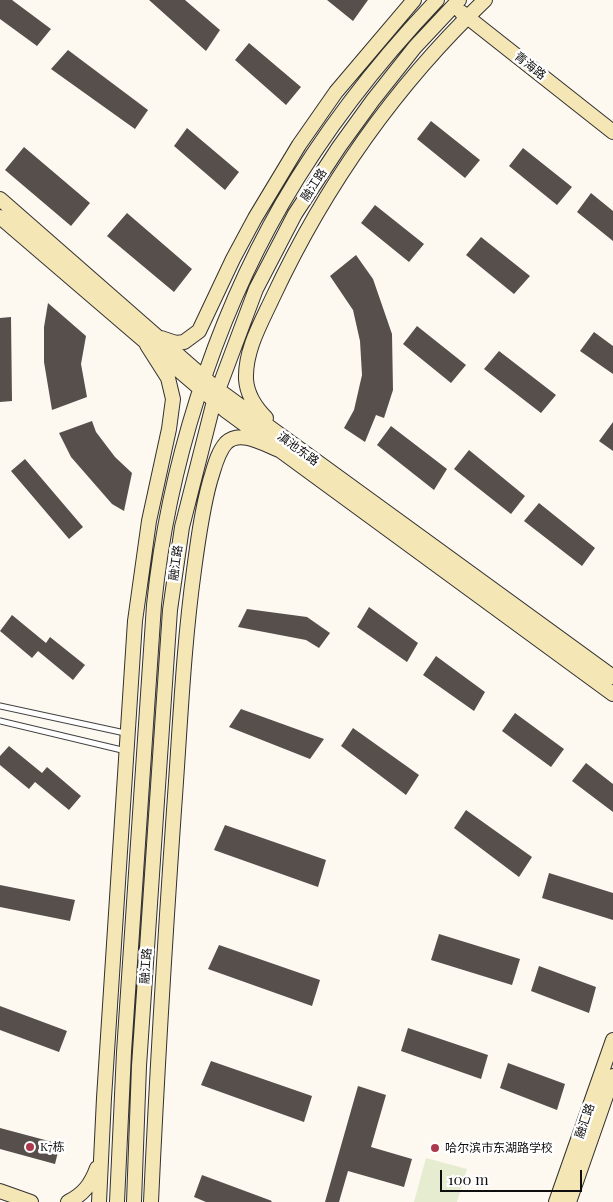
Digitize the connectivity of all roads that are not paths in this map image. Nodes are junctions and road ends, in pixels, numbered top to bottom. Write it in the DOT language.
graph roads {
  1 [pos="414,0"];
  2 [pos="437,0"];
  3 [pos="453,2"];
  4 [pos="482,2"];
  5 [pos="467,17"];
  6 [pos="613,132"];
  7 [pos="0,199"];
  8 [pos="0,217"];
  9 [pos="223,280"];
  10 [pos="226,319"];
  11 [pos="152,341"];
  12 [pos="202,385"];
  13 [pos="215,395"];
  14 [pos="194,410"];
  15 [pos="203,444"];
  16 [pos="293,445"];
  17 [pos="279,450"];
  18 [pos="163,454"];
  19 [pos="206,495"];
  20 [pos="613,677"];
  21 [pos="613,694"];
  22 [pos="0,706"];
  23 [pos="0,721"];
  24 [pos="128,734"];
  25 [pos="127,751"];
  26 [pos="613,1040"];
  27 [pos="613,1076"];
  28 [pos="101,1158"];
  29 [pos="0,1191"];
  30 [pos="151,1195"];
  31 [pos="31,1202"];
  32 [pos="68,1202"];
  33 [pos="99,1202"];
  34 [pos="117,1202"];
  35 [pos="134,1202"];
  36 [pos="156,1202"];
  37 [pos="556,1202"];
  38 [pos="569,1202"];
  1 -- 9 [label="street"];
  2 -- 10 [label="street, 融江路"];
  3 -- 5 [label="street, 青海路"];
  3 -- 13 [label="street, 融江路"];
  4 -- 5 [label="street"];
  5 -- 6 [label="street, 青海路"];
  5 -- 16 [label="street"];
  7 -- 11 [label="street, 滇池东路"];
  8 -- 11 [label="street, 滇池东路"];
  9 -- 10 [label="street"];
  9 -- 11 [label="street"];
  10 -- 12 [label="street, 融江路"];
  11 -- 12 [label="street, 滇池东路"];
  11 -- 18 [label="street"];
  12 -- 13 [label="street, 滇池东路"];
  12 -- 14 [label="street, 融江路"];
  13 -- 15 [label="street, 融江路"];
  13 -- 16 [label="street, 滇池东路"];
  13 -- 17 [label="street, 滇池东路"];
  14 -- 18 [label="street"];
  14 -- 34 [label="street, 融江路"];
  15 -- 19 [label="street"];
  15 -- 35 [label="street, 融江路"];
  16 -- 20 [label="street, 滇池东路"];
  17 -- 19 [label="street"];
  17 -- 21 [label="street, 滇池东路"];
  18 -- 24 [label="street"];
  19 -- 30 [label="street"];
  22 -- 24 [label="lane"];
  23 -- 25 [label="lane"];
  24 -- 25 [label="street"];
  25 -- 28 [label="street"];
  26 -- 37 [label="street, 融汇路"];
  27 -- 38 [label="street, 融汇路"];
  28 -- 32 [label="street"];
  28 -- 33 [label="street"];
  29 -- 31 [label="street"];
  30 -- 36 [label="street"];
}
